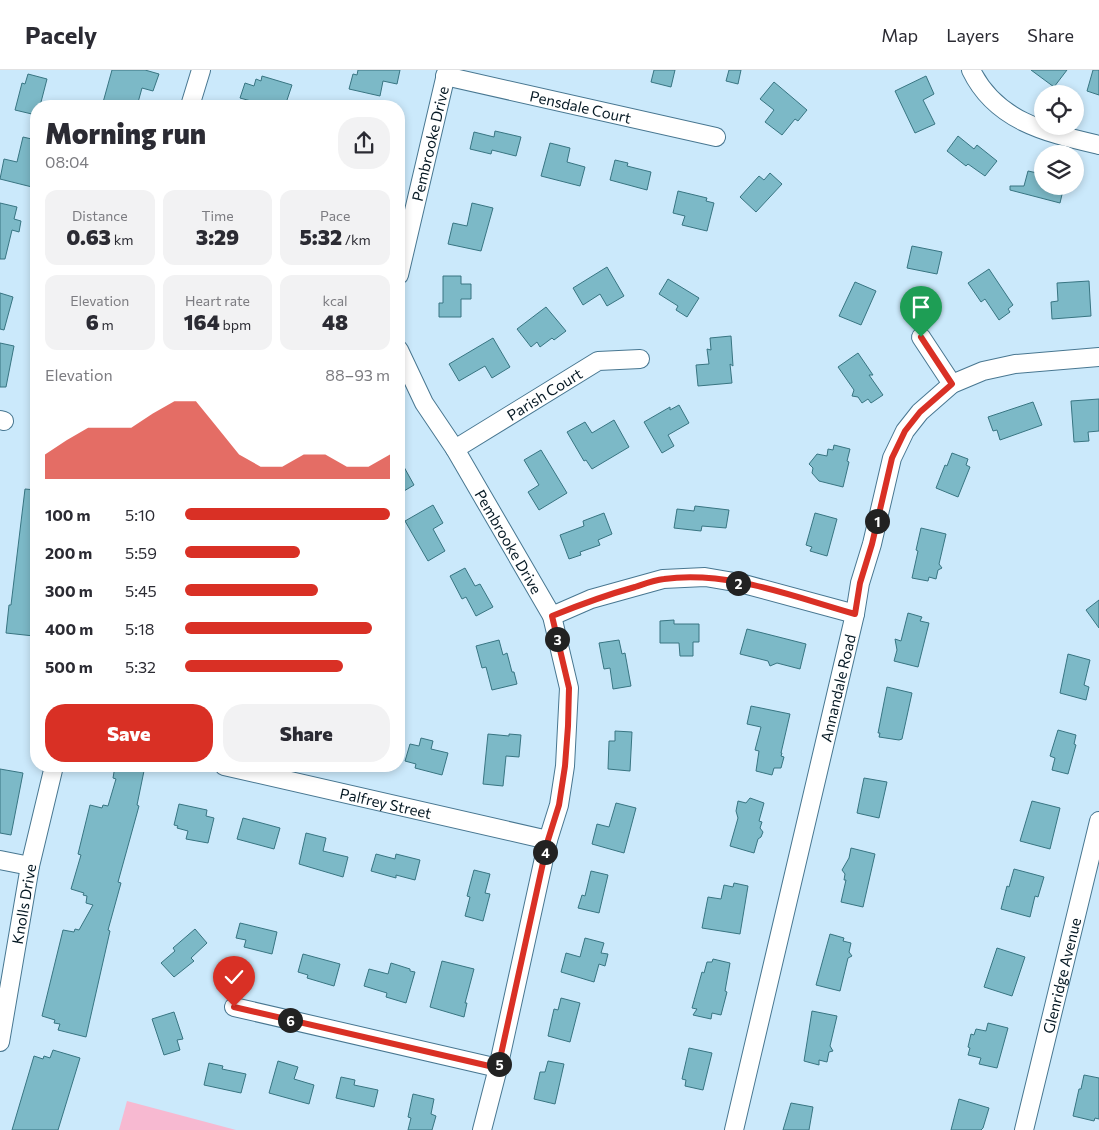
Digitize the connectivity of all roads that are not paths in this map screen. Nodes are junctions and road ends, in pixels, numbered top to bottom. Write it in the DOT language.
graph roads {
  1 [pos="201,70"];
  2 [pos="971,70"];
  3 [pos="446,73"];
  4 [pos="192,100"];
  5 [pos="716,138"];
  6 [pos="1099,145"];
  7 [pos="405,249"];
  8 [pos="921,337"];
  9 [pos="1099,357"];
  10 [pos="640,359"];
  11 [pos="405,362"];
  12 [pos="952,384"];
  13 [pos="455,449"];
  14 [pos="855,614"];
  15 [pos="552,616"];
  16 [pos="53,772"];
  17 [pos="250,772"];
  18 [pos="1099,821"];
  19 [pos="548,840"];
  20 [pos="0,860"];
  21 [pos="30,866"];
  22 [pos="234,1007"];
  23 [pos="0,1042"];
  24 [pos="498,1068"];
  25 [pos="482,1130"];
  26 [pos="734,1130"];
  27 [pos="1024,1130"];
  1 -- 4 [label="street"];
  2 -- 6 [label="street"];
  3 -- 5 [label="street, Pensdale Court"];
  3 -- 7 [label="street, Pembrooke Drive"];
  8 -- 12 [label="street"];
  9 -- 12 [label="street, Annandale Road"];
  10 -- 13 [label="street, Parish Court"];
  11 -- 13 [label="street, Pembrooke Drive"];
  12 -- 14 [label="street, Annandale Road"];
  13 -- 15 [label="street, Pembrooke Drive"];
  14 -- 15 [label="street"];
  14 -- 26 [label="street, Annandale Road"];
  15 -- 19 [label="street, Pembrooke Drive"];
  16 -- 21 [label="street, Knolls Drive"];
  17 -- 19 [label="street, Palfrey Street"];
  18 -- 27 [label="street, Glenridge Avenue"];
  19 -- 24 [label="street, Pembrooke Drive"];
  20 -- 21 [label="street"];
  21 -- 23 [label="street, Knolls Drive"];
  22 -- 24 [label="street"];
  24 -- 25 [label="street, Pembrooke Drive"];
}
